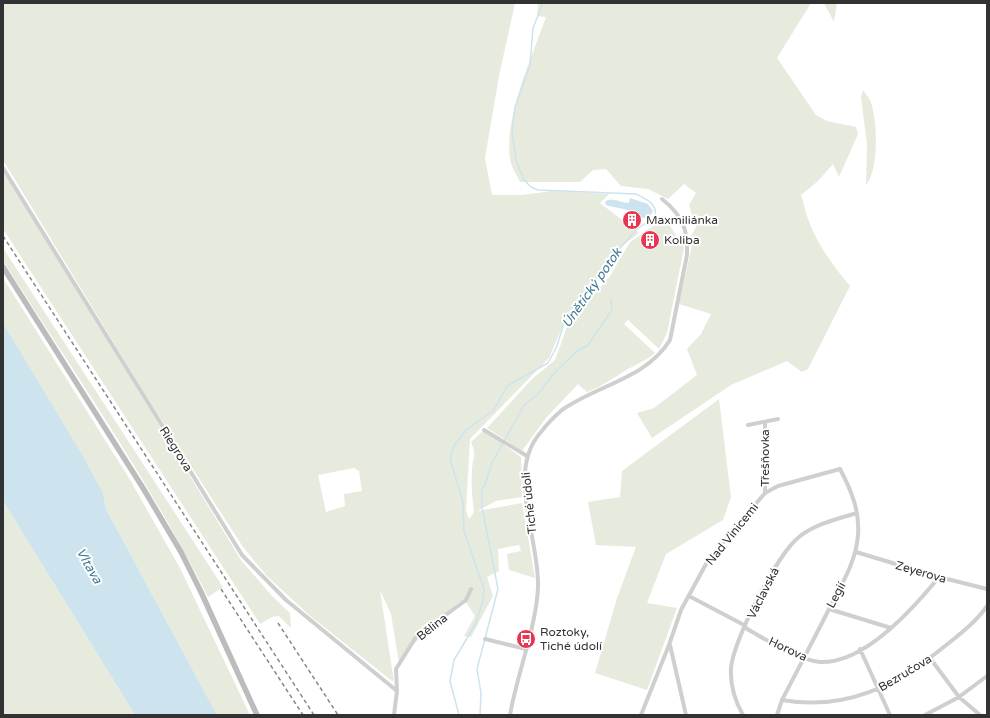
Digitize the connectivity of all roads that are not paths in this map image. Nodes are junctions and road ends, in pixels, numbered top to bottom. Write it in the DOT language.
graph roads {
  1 [pos="3,168"];
  2 [pos="662,199"];
  3 [pos="3,267"];
  4 [pos="778,420"];
  5 [pos="765,422"];
  6 [pos="748,425"];
  7 [pos="484,430"];
  8 [pos="527,456"];
  9 [pos="840,469"];
  10 [pos="766,493"];
  11 [pos="857,513"];
  12 [pos="856,552"];
  13 [pos="939,578"];
  14 [pos="471,589"];
  15 [pos="987,589"];
  16 [pos="689,596"];
  17 [pos="987,606"];
  18 [pos="829,608"];
  19 [pos="746,627"];
  20 [pos="891,628"];
  21 [pos="485,639"];
  22 [pos="669,645"];
  23 [pos="526,649"];
  24 [pos="860,649"];
  25 [pos="804,658"];
  26 [pos="930,658"];
  27 [pos="987,676"];
  28 [pos="878,690"];
  29 [pos="397,691"];
  30 [pos="959,697"];
  31 [pos="782,700"];
  32 [pos="257,715"];
  33 [pos="394,715"];
  34 [pos="510,715"];
  35 [pos="641,715"];
  36 [pos="686,715"];
  37 [pos="743,715"];
  38 [pos="777,715"];
  39 [pos="890,715"];
  40 [pos="925,715"];
  41 [pos="980,715"];
  1 -- 29 [label="street, Riegrova"];
  2 -- 8 [label="street, Tiché údolí"];
  3 -- 32 [label="main road"];
  4 -- 5 [label="street, Třešňovka"];
  5 -- 6 [label="street, Třešňovka"];
  5 -- 10 [label="street, Třešňovka"];
  7 -- 8 [label="street"];
  8 -- 23 [label="street, Tiché údolí"];
  9 -- 10 [label="street, Nad Vinicemi"];
  9 -- 11 [label="street, Legií"];
  10 -- 16 [label="street, Nad Vinicemi"];
  11 -- 12 [label="street, Legií"];
  11 -- 19 [label="street, Václavská"];
  12 -- 13 [label="street, Zeyerova"];
  12 -- 18 [label="street, Legií"];
  13 -- 15 [label="street, Zeyerova"];
  13 -- 20 [label="street, Horova"];
  14 -- 29 [label="street, Bělina"];
  16 -- 19 [label="street, Horova"];
  16 -- 22 [label="street, Nad Vinicemi"];
  17 -- 26 [label="street, Bezručova"];
  18 -- 20 [label="street"];
  18 -- 25 [label="street, Legií"];
  19 -- 25 [label="street, Horova"];
  19 -- 37 [label="street, Václavská"];
  20 -- 24 [label="street, Horova"];
  21 -- 23 [label="street"];
  22 -- 35 [label="street, Nad Vinicemi"];
  22 -- 36 [label="street"];
  23 -- 34 [label="street, Tiché údolí"];
  24 -- 25 [label="street, Horova"];
  24 -- 28 [label="street"];
  25 -- 31 [label="street, Legií"];
  26 -- 28 [label="street, Bezručova"];
  26 -- 30 [label="street"];
  27 -- 30 [label="street"];
  28 -- 31 [label="street, Bezručova"];
  28 -- 39 [label="street"];
  29 -- 33 [label="street"];
  30 -- 40 [label="street"];
  30 -- 41 [label="street"];
  31 -- 38 [label="street, Legií"];
}
